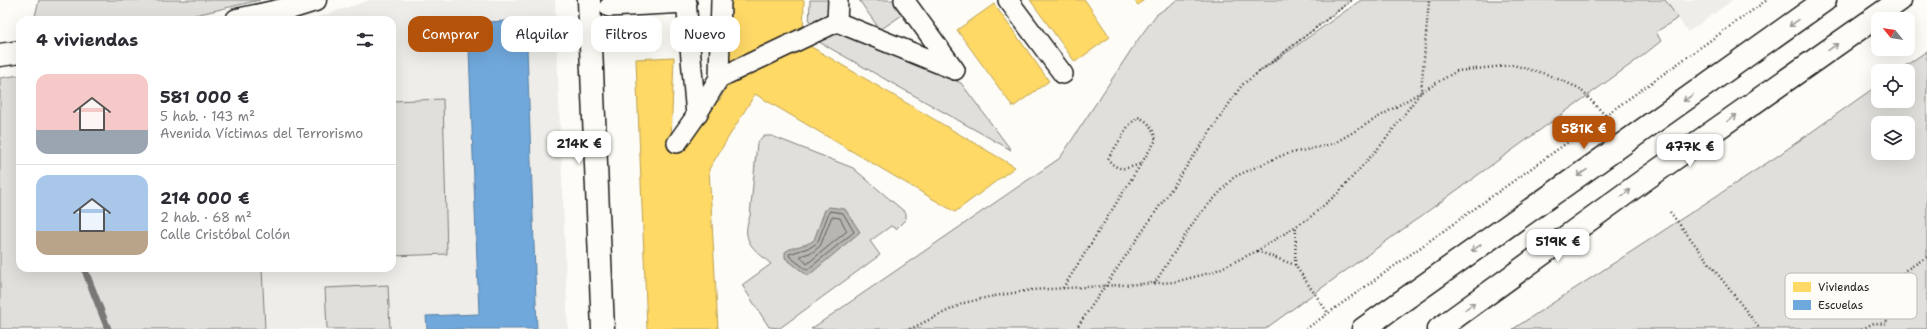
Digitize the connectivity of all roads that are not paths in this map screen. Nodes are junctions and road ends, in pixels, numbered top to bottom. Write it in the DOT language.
graph roads {
  1 [pos="315,0"];
  2 [pos="722,0"];
  3 [pos="838,0"];
  4 [pos="904,0"];
  5 [pos="1008,0"];
  6 [pos="1826,0"];
  7 [pos="1900,0"];
  8 [pos="686,2"];
  9 [pos="599,4"];
  10 [pos="255,16"];
  11 [pos="837,22"];
  12 [pos="16,53"];
  13 [pos="0,55"];
  14 [pos="1062,74"];
  15 [pos="719,78"];
  16 [pos="696,116"];
  17 [pos="677,143"];
  18 [pos="603,329"];
  19 [pos="1363,329"];
  20 [pos="1439,329"];
  1 -- 10 [label="street"];
  2 -- 15 [label="street"];
  3 -- 11 [label="street"];
  4 -- 11 [label="street"];
  5 -- 14 [label="street"];
  6 -- 19 [label="street, one-way"];
  20 -- 7 [label="street, one-way"];
  8 -- 9 [label="street"];
  8 -- 16 [label="street"];
  9 -- 18 [label="street"];
  11 -- 15 [label="street"];
  12 -- 13 [label="street"];
  15 -- 16 [label="street"];
  16 -- 17 [label="street"];
}
